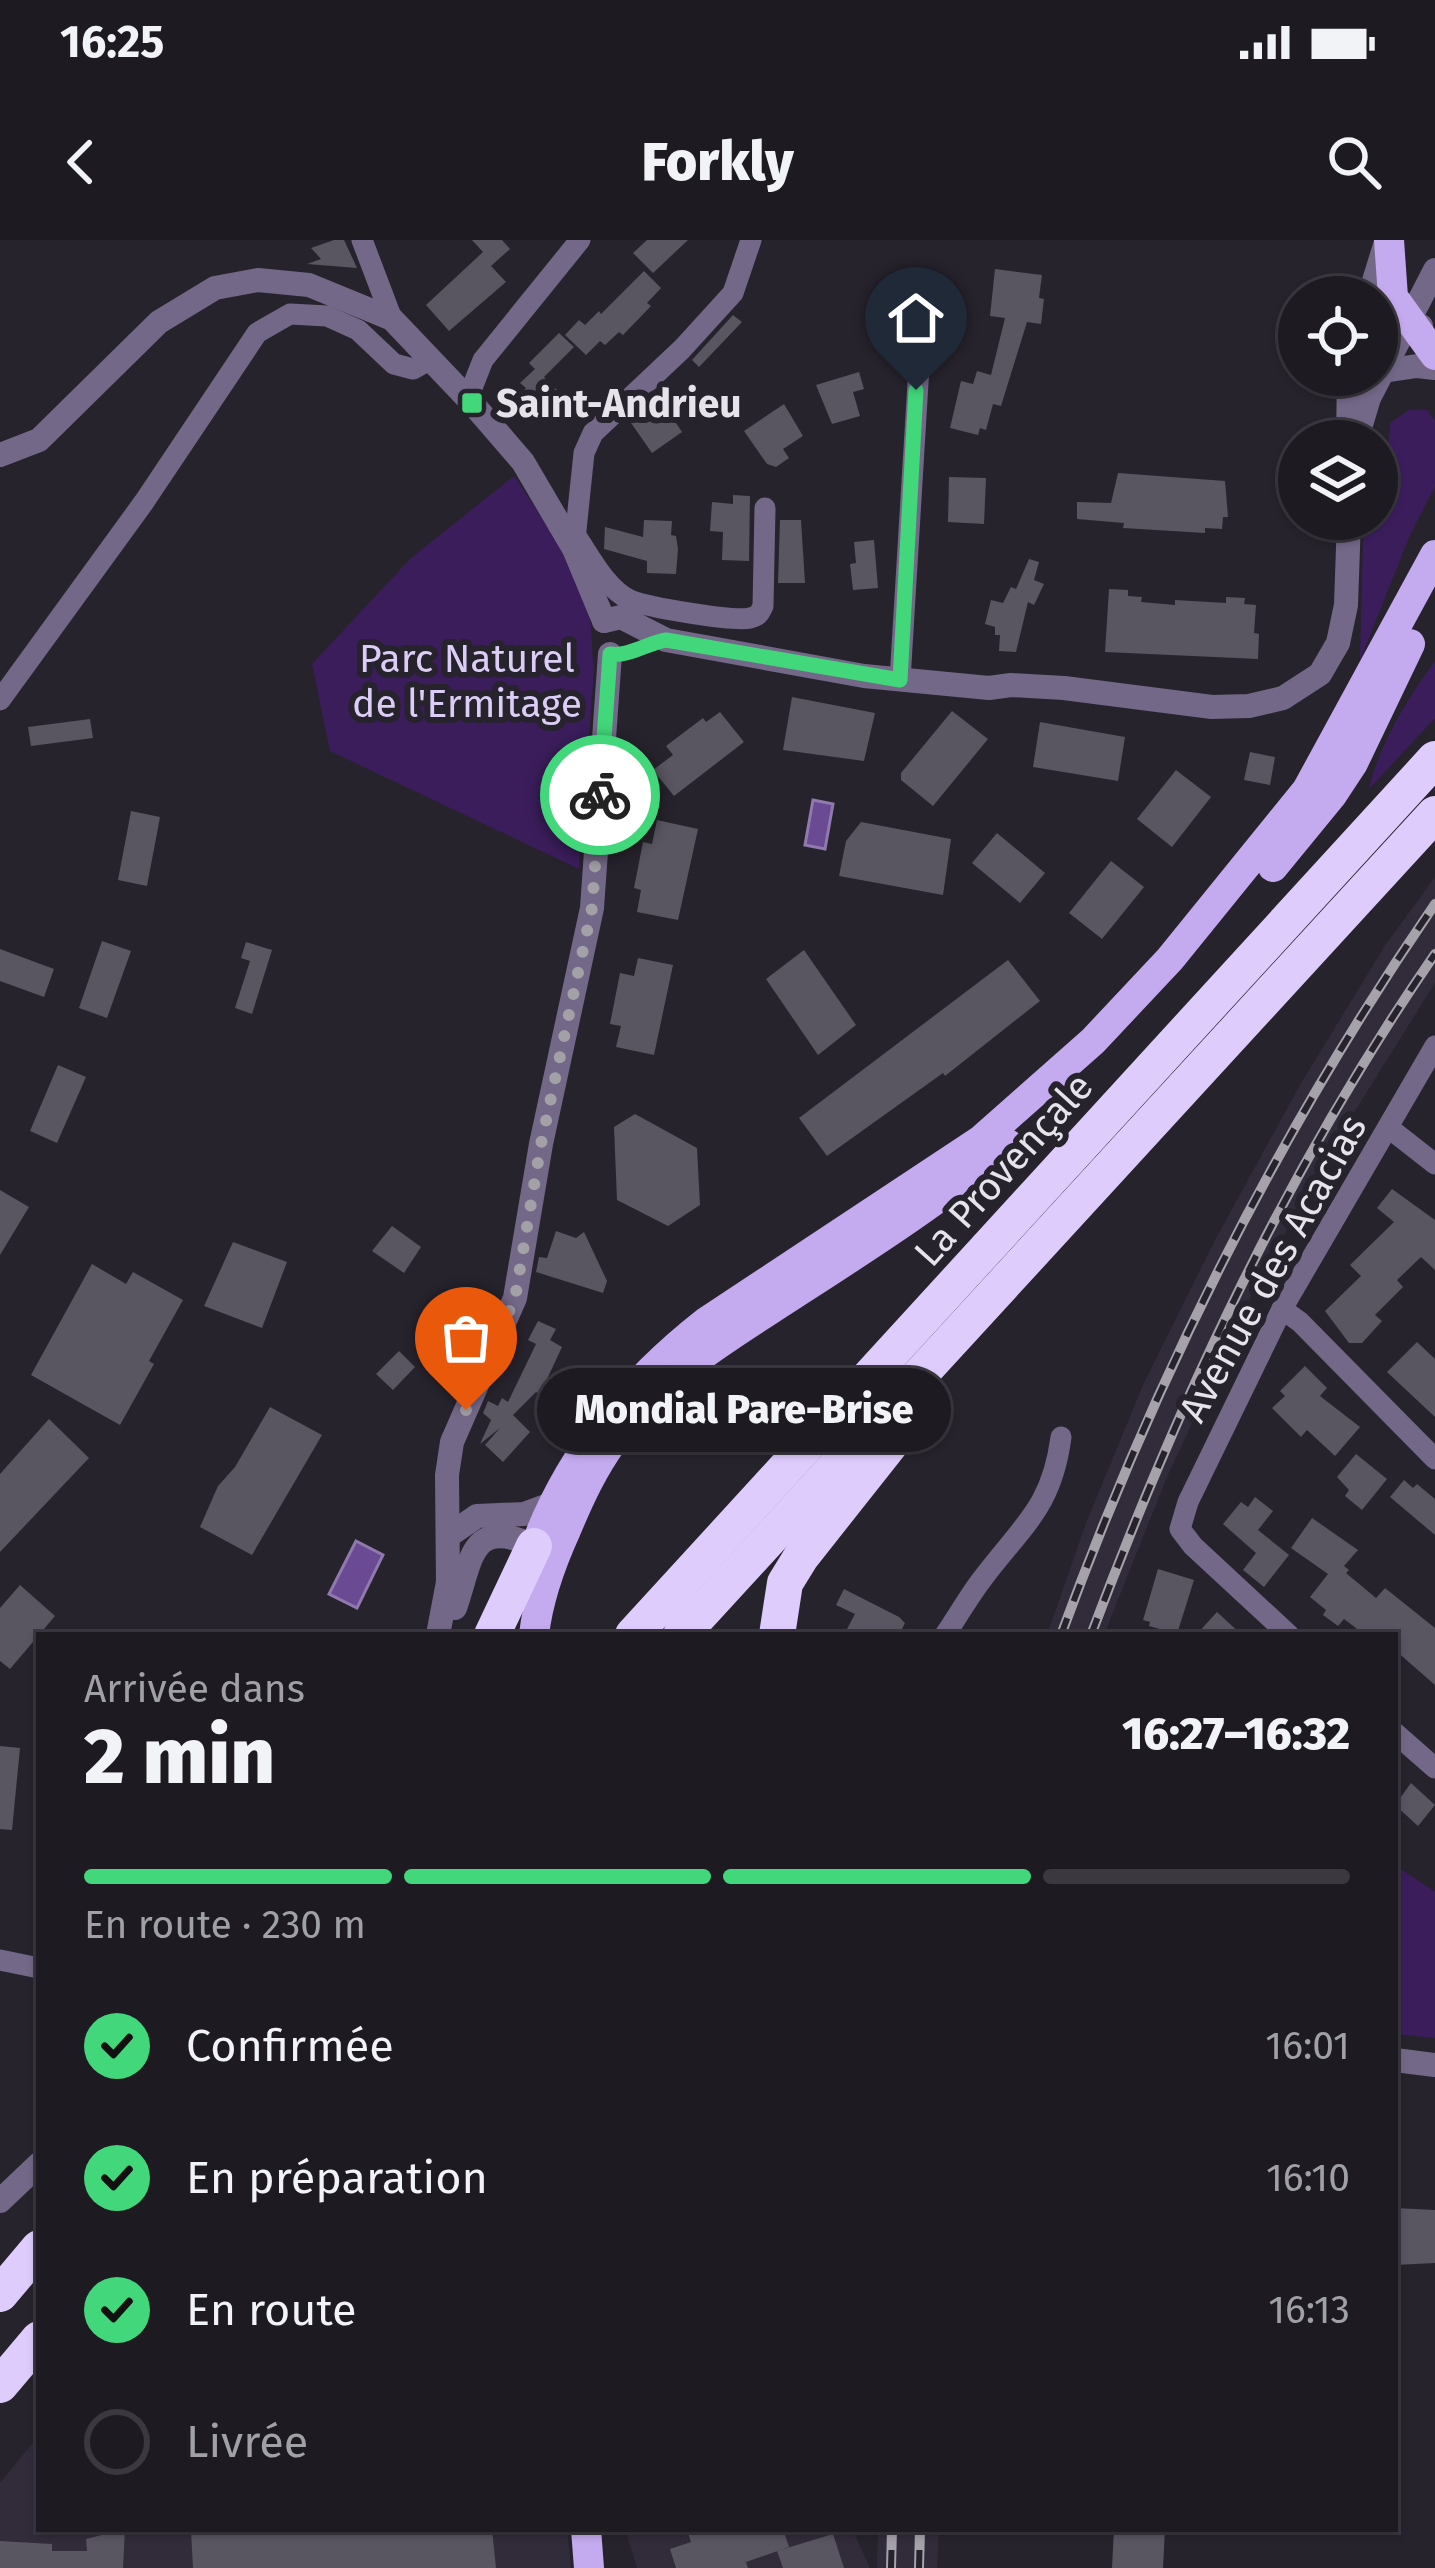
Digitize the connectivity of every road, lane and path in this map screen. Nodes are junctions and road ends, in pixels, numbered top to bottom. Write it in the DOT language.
graph roads {
  1 [pos="362,240"];
  2 [pos="580,240"];
  3 [pos="751,240"];
  4 [pos="1388,240"];
  5 [pos="1435,270"];
  6 [pos="1376,276"];
  7 [pos="392,319"];
  8 [pos="1422,326"];
  9 [pos="920,350"];
  10 [pos="1398,351"];
  11 [pos="1435,356"];
  12 [pos="429,360"];
  13 [pos="1398,368"];
  14 [pos="1435,368"];
  15 [pos="468,398"];
  16 [pos="0,454"];
  17 [pos="765,508"];
  18 [pos="1348,540"];
  19 [pos="575,542"];
  20 [pos="1435,542"];
  21 [pos="1435,555"];
  22 [pos="1425,595"];
  23 [pos="1435,632"];
  24 [pos="625,644"];
  25 [pos="900,680"];
  26 [pos="0,700"];
  27 [pos="1379,714"];
  28 [pos="1435,759"];
  29 [pos="1435,814"];
  30 [pos="1435,1046"];
  31 [pos="1389,1128"];
  32 [pos="1435,1164"];
  33 [pos="1017,1268"];
  34 [pos="1282,1309"];
  35 [pos="1061,1437"];
  36 [pos="1435,1459"];
  37 [pos="447,1475"];
  38 [pos="554,1503"];
  39 [pos="504,1514"];
  40 [pos="448,1536"];
  41 [pos="534,1546"];
  42 [pos="439,1632"];
  43 [pos="493,1632"];
  44 [pos="512,1632"];
  45 [pos="535,1632"];
  46 [pos="636,1632"];
  47 [pos="684,1632"];
  48 [pos="777,1632"];
  49 [pos="948,1632"];
  50 [pos="1286,1632"];
  51 [pos="1398,1735"];
  52 [pos="1435,1768"];
  53 [pos="0,1960"];
  54 [pos="36,1967"];
  55 [pos="1398,2060"];
  56 [pos="1435,2065"];
  57 [pos="36,2167"];
  58 [pos="0,2201"];
  59 [pos="36,2252"];
  60 [pos="36,2285"];
  61 [pos="0,2294"];
  62 [pos="0,2325"];
  63 [pos="36,2343"];
  64 [pos="0,2385"];
  65 [pos="586,2532"];
  66 [pos="590,2568"];
  1 -- 7 [label="street"];
  2 -- 15 [label="street"];
  3 -- 19 [label="street"];
  4 -- 6 [label="street"];
  4 -- 8 [label="main road"];
  5 -- 8 [label="street"];
  7 -- 12 [label="street"];
  7 -- 16 [label="street"];
  8 -- 10 [label="street"];
  8 -- 11 [label="main road"];
  9 -- 25 [label="street"];
  12 -- 15 [label="street"];
  12 -- 26 [label="street"];
  13 -- 14 [label="street"];
  15 -- 19 [label="street"];
  17 -- 19 [label="street"];
  18 -- 25 [label="street"];
  19 -- 24 [label="street"];
  20 -- 22 [label="main road"];
  21 -- 22 [label="main road"];
  22 -- 27 [label="main road"];
  22 -- 38 [label="main road"];
  23 -- 27 [label="main road"];
  24 -- 25 [label="street"];
  24 -- 37 [label="street"];
  27 -- 45 [label="main road"];
  28 -- 46 [label="highway, La Provençale"];
  29 -- 33 [label="highway, La Provençale"];
  30 -- 31 [label="street, Avenue des Acacias"];
  31 -- 32 [label="street"];
  31 -- 34 [label="street, Avenue des Acacias"];
  33 -- 47 [label="highway, La Provençale"];
  33 -- 48 [label="highway"];
  34 -- 36 [label="street"];
  34 -- 50 [label="street, Avenue des Acacias"];
  35 -- 49 [label="street"];
  37 -- 39 [label="street"];
  37 -- 40 [label="street"];
  38 -- 39 [label="street"];
  38 -- 41 [label="main road"];
  39 -- 40 [label="street"];
  40 -- 42 [label="street"];
  41 -- 42 [label="street"];
  41 -- 43 [label="highway"];
  41 -- 44 [label="main road"];
  51 -- 52 [label="street"];
  53 -- 54 [label="street"];
  55 -- 56 [label="street"];
  57 -- 58 [label="street"];
  59 -- 61 [label="highway"];
  60 -- 62 [label="highway"];
  63 -- 64 [label="highway"];
  65 -- 66 [label="main road"];
}
